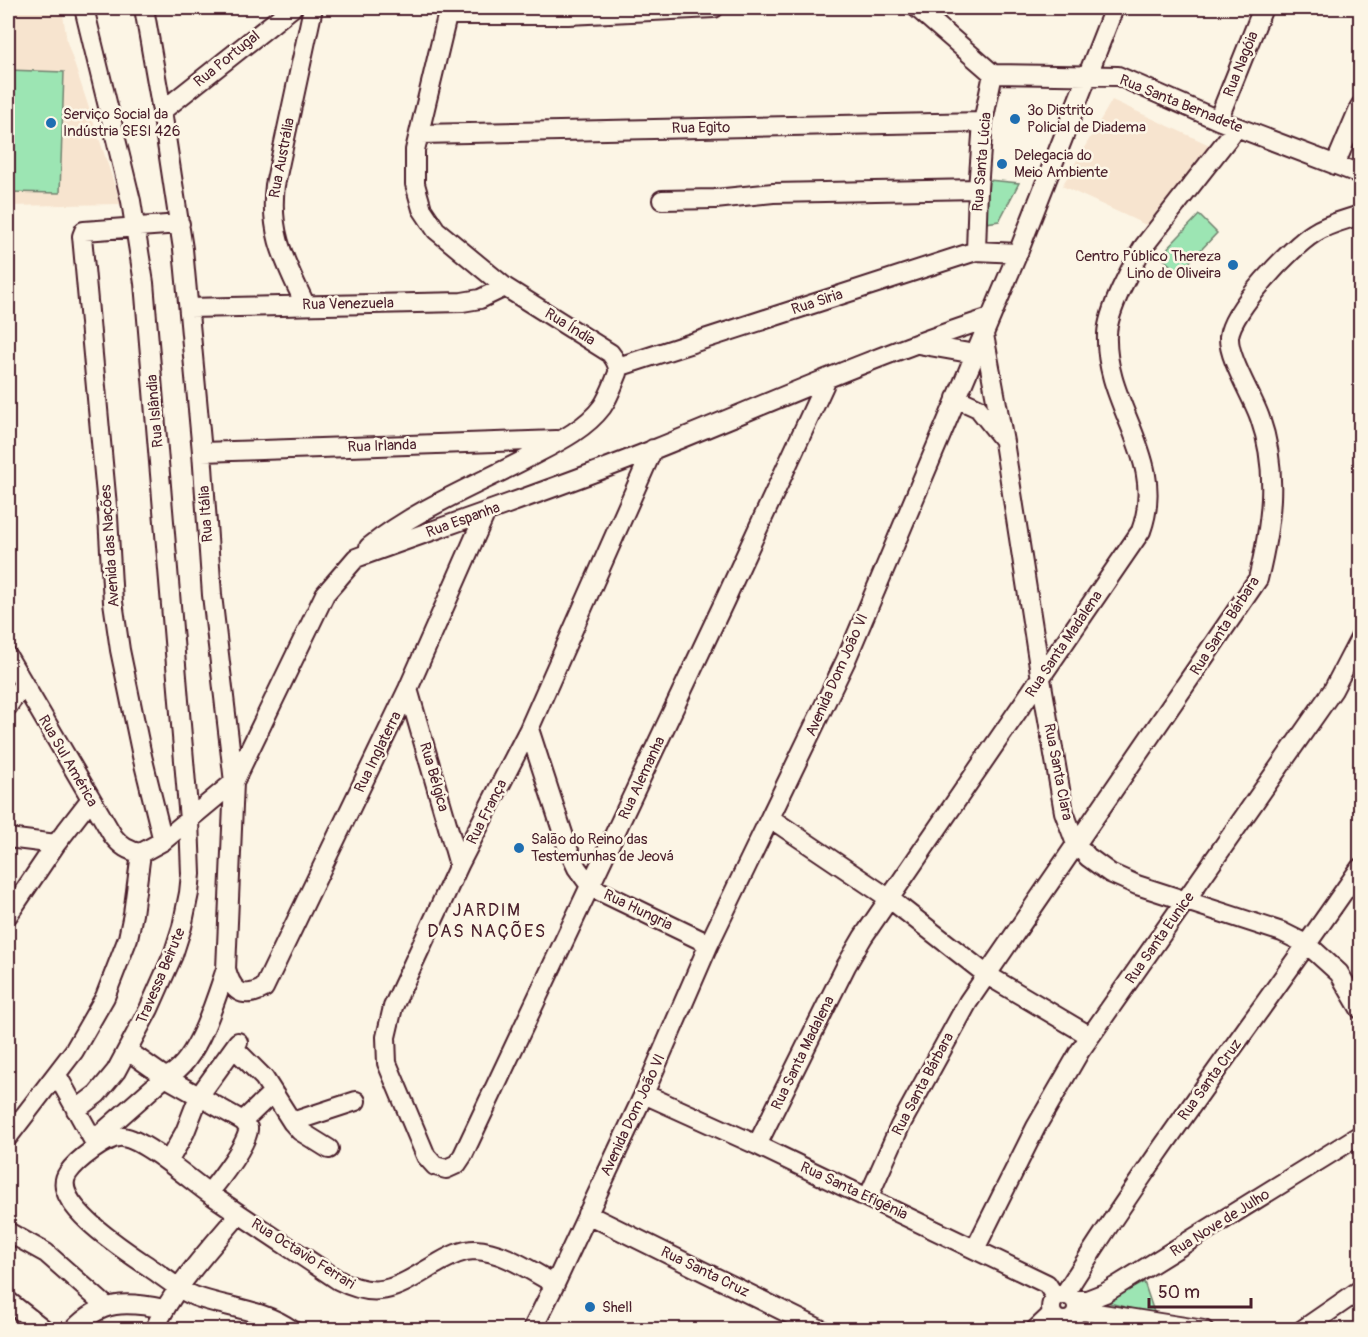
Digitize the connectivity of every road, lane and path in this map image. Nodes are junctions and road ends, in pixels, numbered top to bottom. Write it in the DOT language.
graph roads {
  1 [pos="84,8"];
  2 [pos="144,8"];
  3 [pos="292,8"];
  4 [pos="313,8"];
  5 [pos="714,8"];
  6 [pos="917,8"];
  7 [pos="1114,8"];
  8 [pos="1263,8"];
  9 [pos="448,11"];
  10 [pos="486,12"];
  11 [pos="993,74"];
  12 [pos="1088,77"];
  13 [pos="1360,106"];
  14 [pos="162,111"];
  15 [pos="1218,120"];
  16 [pos="982,122"];
  17 [pos="1237,127"];
  18 [pos="420,134"];
  19 [pos="1335,165"];
  20 [pos="1360,174"];
  21 [pos="978,189"];
  22 [pos="662,200"];
  23 [pos="1360,215"];
  24 [pos="180,224"];
  25 [pos="137,228"];
  26 [pos="976,251"];
  27 [pos="1018,254"];
  28 [pos="505,286"];
  29 [pos="305,304"];
  30 [pos="189,308"];
  31 [pos="990,318"];
  32 [pos="984,335"];
  33 [pos="918,344"];
  34 [pos="975,354"];
  35 [pos="618,367"];
  36 [pos="827,378"];
  37 [pos="993,387"];
  38 [pos="956,398"];
  39 [pos="978,408"];
  40 [pos="561,440"];
  41 [pos="1005,442"];
  42 [pos="653,449"];
  43 [pos="202,452"];
  44 [pos="458,493"];
  45 [pos="477,515"];
  46 [pos="356,558"];
  47 [pos="1360,638"];
  48 [pos="8,657"];
  49 [pos="1041,679"];
  50 [pos="23,684"];
  51 [pos="408,689"];
  52 [pos="8,706"];
  53 [pos="529,729"];
  54 [pos="234,782"];
  55 [pos="90,800"];
  56 [pos="770,818"];
  57 [pos="189,820"];
  58 [pos="8,838"];
  59 [pos="163,841"];
  60 [pos="56,844"];
  61 [pos="1076,844"];
  62 [pos="141,853"];
  63 [pos="459,865"];
  64 [pos="1360,868"];
  65 [pos="591,887"];
  66 [pos="890,899"];
  67 [pos="1186,902"];
  68 [pos="8,915"];
  69 [pos="709,944"];
  70 [pos="1308,945"];
  71 [pos="226,969"];
  72 [pos="987,975"];
  73 [pos="1359,1002"];
  74 [pos="1090,1036"];
  75 [pos="128,1050"];
  76 [pos="57,1075"];
  77 [pos="165,1077"];
  78 [pos="273,1092"];
  79 [pos="644,1094"];
  80 [pos="199,1096"];
  81 [pos="356,1101"];
  82 [pos="76,1110"];
  83 [pos="243,1120"];
  84 [pos="292,1122"];
  85 [pos="1360,1135"];
  86 [pos="8,1137"];
  87 [pos="95,1144"];
  88 [pos="757,1145"];
  89 [pos="329,1149"];
  90 [pos="168,1162"];
  91 [pos="446,1169"];
  92 [pos="209,1193"];
  93 [pos="868,1198"];
  94 [pos="239,1214"];
  95 [pos="587,1214"];
  96 [pos="8,1232"];
  97 [pos="975,1249"];
  98 [pos="555,1284"];
  99 [pos="178,1287"];
  100 [pos="1360,1290"];
  101 [pos="8,1301"];
  102 [pos="1065,1304"];
  103 [pos="106,1306"];
  104 [pos="164,1310"];
  105 [pos="45,1329"];
  106 [pos="73,1329"];
  107 [pos="154,1329"];
  108 [pos="292,1329"];
  109 [pos="532,1329"];
  110 [pos="822,1329"];
  111 [pos="1035,1329"];
  112 [pos="1204,1329"];
  113 [pos="1302,1329"];
  1 -- 25 [label="street, Rua Islândia"];
  2 -- 14 [label="street, Rua Itália"];
  3 -- 14 [label="street, Rua Portugal"];
  4 -- 29 [label="street, Rua Austrália"];
  5 -- 10 [label="street"];
  6 -- 11 [label="street"];
  7 -- 12 [label="street, Avenida Dom João VI"];
  8 -- 15 [label="street, Rua Nagóia"];
  9 -- 10 [label="street"];
  9 -- 18 [label="street, Rua Índia"];
  11 -- 12 [label="street, Rua Santa Bernadete"];
  11 -- 16 [label="street, Rua Santa Lúcia"];
  12 -- 15 [label="street, Rua Santa Bernadete"];
  12 -- 27 [label="street, Avenida Dom João VI"];
  13 -- 19 [label="street"];
  14 -- 24 [label="street, Rua Itália"];
  15 -- 17 [label="street, Rua Santa Bernadete"];
  16 -- 18 [label="street, Rua Egito"];
  16 -- 21 [label="street, Rua Santa Lúcia"];
  17 -- 19 [label="street, Rua Santa Bernadete"];
  17 -- 49 [label="street, Rua Santa Madalena"];
  18 -- 28 [label="street, Rua Índia"];
  19 -- 20 [label="street, Rua Santa Bernadete"];
  21 -- 22 [label="street"];
  21 -- 26 [label="street, Rua Santa Lúcia"];
  23 -- 61 [label="street, Rua Santa Bárbara"];
  24 -- 25 [label="street"];
  24 -- 30 [label="street, Rua Itália"];
  25 -- 57 [label="street, Rua Islândia"];
  25 -- 59 [label="street, Avenida das Nações"];
  26 -- 27 [label="street, Rua Siria"];
  26 -- 35 [label="street, Rua Siria"];
  27 -- 31 [label="street, Avenida Dom João VI"];
  28 -- 29 [label="street, Rua Venezuela"];
  28 -- 35 [label="street, Rua Índia"];
  29 -- 30 [label="street, Rua Venezuela"];
  30 -- 43 [label="street, Rua Itália"];
  31 -- 32 [label="street, Avenida Dom João VI"];
  31 -- 33 [label="street, Rua Espanha"];
  32 -- 34 [label="street, Avenida Dom João VI"];
  32 -- 37 [label="street, Rua Santa Clara"];
  33 -- 34 [label="street"];
  33 -- 36 [label="street, Rua Espanha"];
  34 -- 38 [label="street, Avenida Dom João VI"];
  35 -- 40 [label="street"];
  36 -- 42 [label="street, Rua Espanha"];
  36 -- 65 [label="street, Rua Alemanha"];
  37 -- 39 [label="street"];
  37 -- 41 [label="street, Rua Santa Clara"];
  38 -- 39 [label="street, Rua Santa Clara"];
  38 -- 56 [label="street, Avenida Dom João VI"];
  39 -- 41 [label="street, Rua Santa Clara"];
  40 -- 43 [label="street, Rua Irlanda"];
  40 -- 44 [label="street"];
  41 -- 49 [label="street, Rua Santa Clara"];
  42 -- 45 [label="street, Rua Espanha"];
  42 -- 53 [label="street, Rua França"];
  43 -- 54 [label="street, Rua Itália"];
  44 -- 45 [label="street"];
  44 -- 46 [label="street"];
  45 -- 46 [label="street, Rua Espanha"];
  45 -- 51 [label="street, Rua Inglaterra"];
  46 -- 54 [label="street, Rua Espanha"];
  47 -- 67 [label="street, Rua Santa Eunice"];
  48 -- 50 [label="street, Rua Sul América"];
  49 -- 61 [label="street, Rua Santa Clara"];
  49 -- 66 [label="street, Rua Santa Madalena"];
  50 -- 52 [label="street"];
  50 -- 55 [label="street, Rua Sul América"];
  51 -- 63 [label="street, Rua Bélgica"];
  51 -- 71 [label="street, Rua Inglaterra"];
  53 -- 63 [label="street, Rua França"];
  53 -- 65 [label="street, Rua Hungria"];
  54 -- 57 [label="street, Rua Espanha"];
  54 -- 71 [label="street, Rua Itália"];
  55 -- 60 [label="street"];
  55 -- 62 [label="street, Rua Sul América"];
  56 -- 66 [label="street"];
  56 -- 69 [label="street, Avenida Dom João VI"];
  57 -- 59 [label="street, Rua Espanha"];
  57 -- 75 [label="street, Travessa Beirute"];
  58 -- 60 [label="street"];
  59 -- 62 [label="street, Rua Espanha"];
  60 -- 68 [label="street"];
  61 -- 67 [label="street, Rua Santa Clara"];
  61 -- 72 [label="street, Rua Santa Bárbara"];
  62 -- 76 [label="street"];
  63 -- 91 [label="street, Rua França"];
  64 -- 70 [label="street, Rua Santa Cruz"];
  65 -- 69 [label="street, Rua Hungria"];
  65 -- 91 [label="street, Rua Alemanha"];
  66 -- 72 [label="street"];
  66 -- 88 [label="street, Rua Santa Madalena"];
  67 -- 70 [label="street, Rua Santa Clara"];
  67 -- 74 [label="street, Rua Santa Eunice"];
  69 -- 79 [label="street, Avenida Dom João VI"];
  70 -- 73 [label="street, Rua Santa Clara"];
  70 -- 102 [label="street, Rua Santa Cruz"];
  71 -- 77 [label="street, Rua Itália"];
  72 -- 74 [label="street"];
  72 -- 93 [label="street, Rua Santa Bárbara"];
  74 -- 97 [label="street, Rua Santa Eunice"];
  75 -- 77 [label="street"];
  75 -- 82 [label="street, Travessa Beirute"];
  76 -- 82 [label="street"];
  76 -- 86 [label="street"];
  77 -- 80 [label="street"];
  77 -- 87 [label="street, Rua Itália"];
  78 -- 80 [label="street"];
  78 -- 83 [label="street"];
  78 -- 84 [label="street"];
  79 -- 88 [label="street, Rua Santa Efigênia"];
  79 -- 95 [label="street, Avenida Dom João VI"];
  80 -- 83 [label="street"];
  80 -- 90 [label="street"];
  81 -- 84 [label="street"];
  82 -- 87 [label="street"];
  83 -- 92 [label="street"];
  84 -- 89 [label="street"];
  85 -- 102 [label="street, Rua Nove de Julho"];
  87 -- 90 [label="street, Rua Octavio Ferrari"];
  87 -- 99 [label="street, Rua Itália"];
  88 -- 93 [label="street, Rua Santa Efigênia"];
  90 -- 92 [label="street, Rua Octavio Ferrari"];
  92 -- 94 [label="street, Rua Octavio Ferrari"];
  93 -- 97 [label="street, Rua Santa Efigênia"];
  94 -- 98 [label="street, Rua Octavio Ferrari"];
  94 -- 99 [label="street"];
  95 -- 98 [label="street, Avenida Dom João VI"];
  95 -- 110 [label="street, Rua Santa Cruz"];
  96 -- 103 [label="street"];
  97 -- 102 [label="street, Rua Santa Efigênia"];
  98 -- 109 [label="street, Avenida Dom João VI"];
  99 -- 104 [label="street"];
  99 -- 108 [label="street"];
  100 -- 113 [label="street"];
  101 -- 105 [label="street"];
  102 -- 111 [label="street, Rua Santa Cruz"];
  102 -- 112 [label="street"];
  103 -- 104 [label="street"];
  103 -- 106 [label="street"];
  104 -- 107 [label="street"];
}
